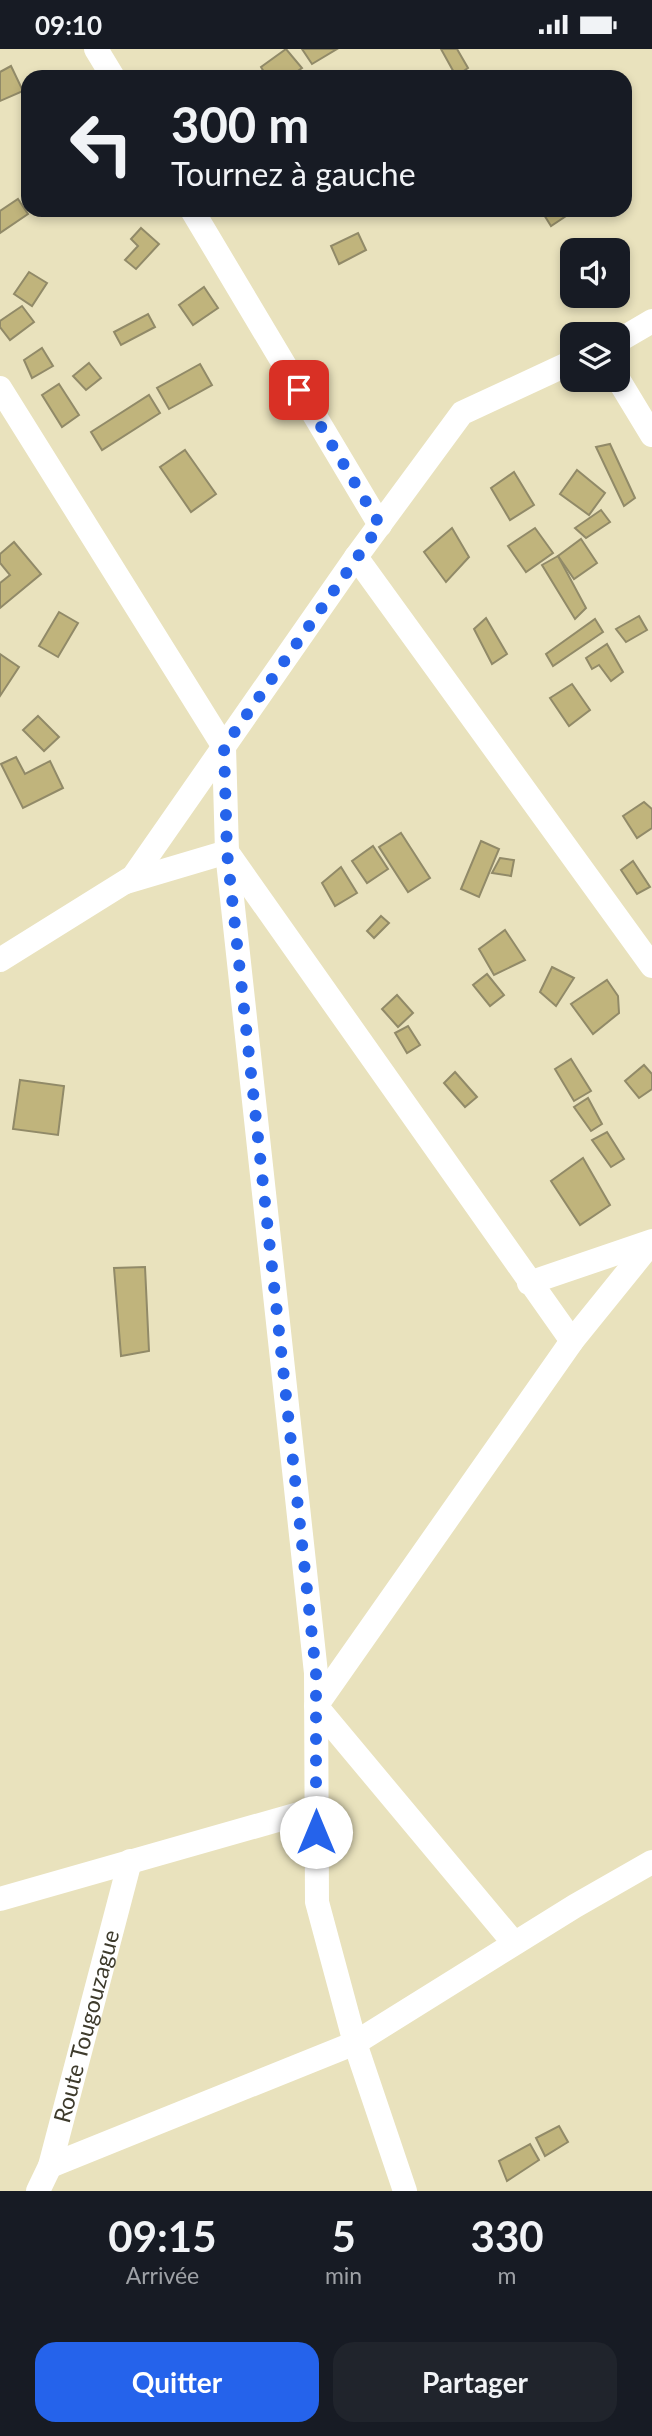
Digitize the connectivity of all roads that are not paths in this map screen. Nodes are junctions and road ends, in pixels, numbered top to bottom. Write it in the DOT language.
graph roads {
  1 [pos="96,49"];
  2 [pos="109,70"];
  3 [pos="196,217"];
  4 [pos="652,321"];
  5 [pos="630,334"];
  6 [pos="560,368"];
  7 [pos="0,388"];
  8 [pos="626,392"];
  9 [pos="652,435"];
  10 [pos="380,525"];
  11 [pos="356,557"];
  12 [pos="224,747"];
  13 [pos="227,852"];
  14 [pos="121,883"];
  15 [pos="0,960"];
  16 [pos="652,966"];
  17 [pos="652,1242"];
  18 [pos="529,1283"];
  19 [pos="572,1341"];
  20 [pos="316,1706"];
  21 [pos="316,1809"];
  22 [pos="130,1861"];
  23 [pos="652,1862"];
  24 [pos="0,1899"];
  25 [pos="514,1943"];
  26 [pos="355,2043"];
  27 [pos="50,2166"];
  28 [pos="37,2191"];
  29 [pos="405,2191"];
  1 -- 2 [label="street"];
  3 -- 10 [label="street"];
  4 -- 5 [label="street"];
  6 -- 10 [label="street"];
  7 -- 12 [label="street"];
  8 -- 9 [label="street"];
  10 -- 11 [label="street"];
  11 -- 12 [label="street"];
  11 -- 16 [label="street"];
  12 -- 13 [label="street"];
  12 -- 14 [label="street"];
  13 -- 14 [label="street"];
  13 -- 18 [label="street"];
  13 -- 20 [label="street"];
  14 -- 15 [label="street"];
  17 -- 18 [label="street"];
  17 -- 19 [label="street"];
  18 -- 19 [label="street"];
  19 -- 20 [label="street"];
  20 -- 21 [label="street"];
  20 -- 25 [label="street"];
  21 -- 22 [label="street"];
  21 -- 26 [label="street"];
  22 -- 24 [label="street"];
  22 -- 27 [label="street, Route Tougouzague"];
  23 -- 25 [label="street"];
  25 -- 26 [label="street"];
  26 -- 27 [label="street"];
  26 -- 29 [label="street"];
  27 -- 28 [label="street, Route Tougouzague"];
}
